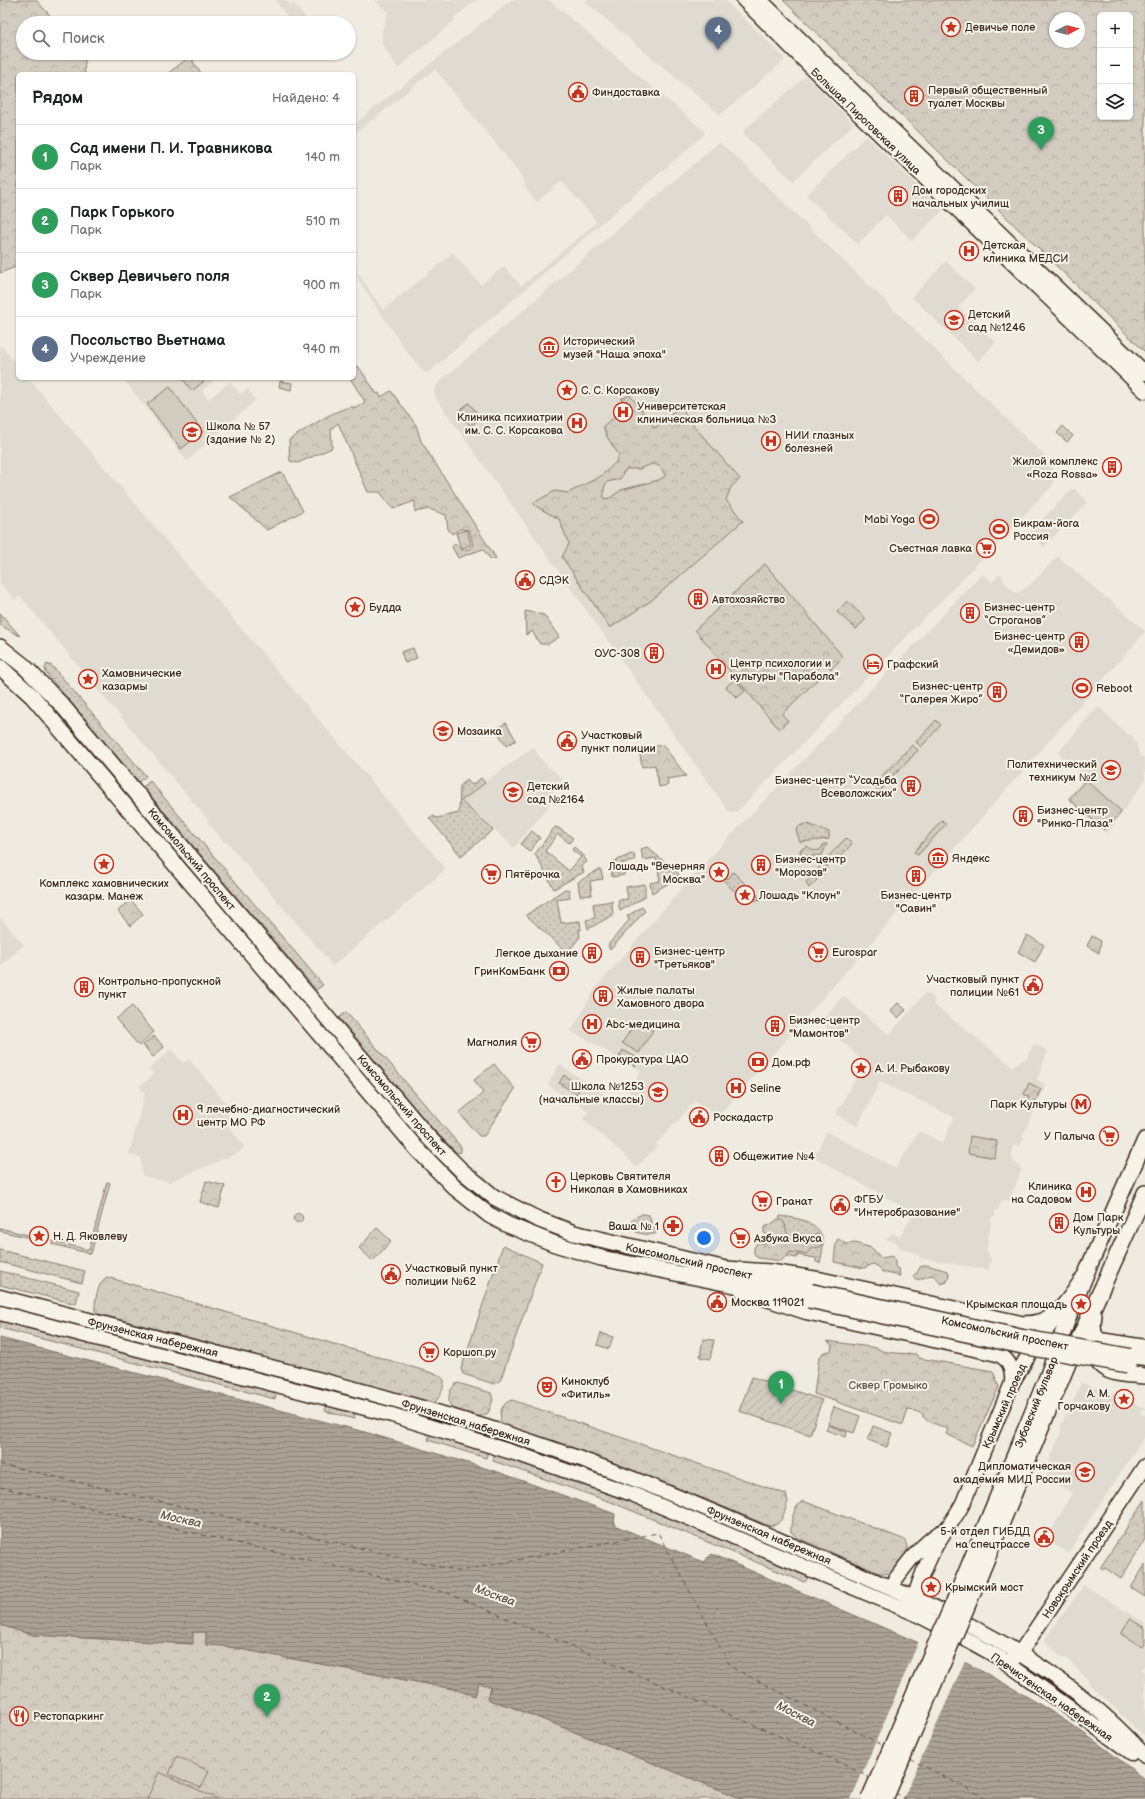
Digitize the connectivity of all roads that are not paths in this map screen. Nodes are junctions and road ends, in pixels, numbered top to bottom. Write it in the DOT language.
graph roads {
  1 [pos="744,0"];
  2 [pos="760,0"];
  3 [pos="1145,373"];
  4 [pos="1145,391"];
  5 [pos="0,647"];
  6 [pos="0,667"];
  7 [pos="1145,1140"];
  8 [pos="1145,1193"];
  9 [pos="1142,1204"];
  10 [pos="726,1269"];
  11 [pos="1086,1274"];
  12 [pos="721,1284"];
  13 [pos="810,1296"];
  14 [pos="0,1297"];
  15 [pos="1099,1298"];
  16 [pos="0,1313"];
  17 [pos="1059,1313"];
  18 [pos="993,1318"];
  19 [pos="1093,1325"];
  20 [pos="1145,1348"];
  21 [pos="983,1350"];
  22 [pos="1145,1358"];
  23 [pos="1145,1367"];
  24 [pos="1145,1376"];
  25 [pos="1012,1383"];
  26 [pos="1145,1466"];
  27 [pos="946,1529"];
  28 [pos="890,1587"];
  29 [pos="915,1597"];
  30 [pos="961,1602"];
  31 [pos="914,1613"];
  32 [pos="1020,1653"];
  33 [pos="1000,1658"];
  34 [pos="1145,1756"];
  35 [pos="1145,1763"];
  36 [pos="869,1799"];
  37 [pos="885,1799"];
  1 -- 4 [label="main road, Большая Пироговская улица"];
  2 -- 3 [label="main road, Большая Пироговская улица"];
  5 -- 10 [label="main road, Комсомольский проспект"];
  6 -- 12 [label="main road, Комсомольский проспект"];
  7 -- 11 [label="main road, Зубовский бульвар"];
  8 -- 9 [label="main road, Зубовский бульвар"];
  9 -- 15 [label="main road, Зубовский бульвар"];
  10 -- 13 [label="main road, Комсомольский проспект"];
  10 -- 18 [label="main road"];
  11 -- 17 [label="main road, Крымский проезд"];
  11 -- 30 [label="main road, Зубовский бульвар"];
  12 -- 13 [label="main road, Комсомольский проспект"];
  12 -- 21 [label="main road"];
  13 -- 22 [label="main road, Комсомольский проспект, bridge"];
  13 -- 23 [label="main road, Комсомольский проспект, bridge"];
  14 -- 28 [label="main road, Фрунзенская набережная"];
  15 -- 19 [label="main road"];
  15 -- 30 [label="main road, Зубовский бульвар"];
  16 -- 31 [label="main road, Фрунзенская набережная"];
  17 -- 18 [label="main road"];
  17 -- 25 [label="main road, Крымский проезд"];
  18 -- 21 [label="main road"];
  19 -- 20 [label="main road"];
  19 -- 24 [label="main road"];
  21 -- 25 [label="main road"];
  25 -- 27 [label="main road, Крымский проезд"];
  26 -- 32 [label="main road, Новокрымский проезд"];
  27 -- 28 [label="main road"];
  27 -- 29 [label="main road, Крымский проезд"];
  28 -- 29 [label="main road, Фрунзенская набережная"];
  29 -- 31 [label="main road, Крымский проезд"];
  29 -- 32 [label="main road, Пречистенская набережная"];
  30 -- 36 [label="main road, bridge"];
  30 -- 37 [label="main road, bridge"];
  31 -- 33 [label="main road, Пречистенская набережная"];
  32 -- 33 [label="main road"];
  32 -- 34 [label="main road, Пречистенская набережная"];
  33 -- 35 [label="main road, Пречистенская набережная"];
}
